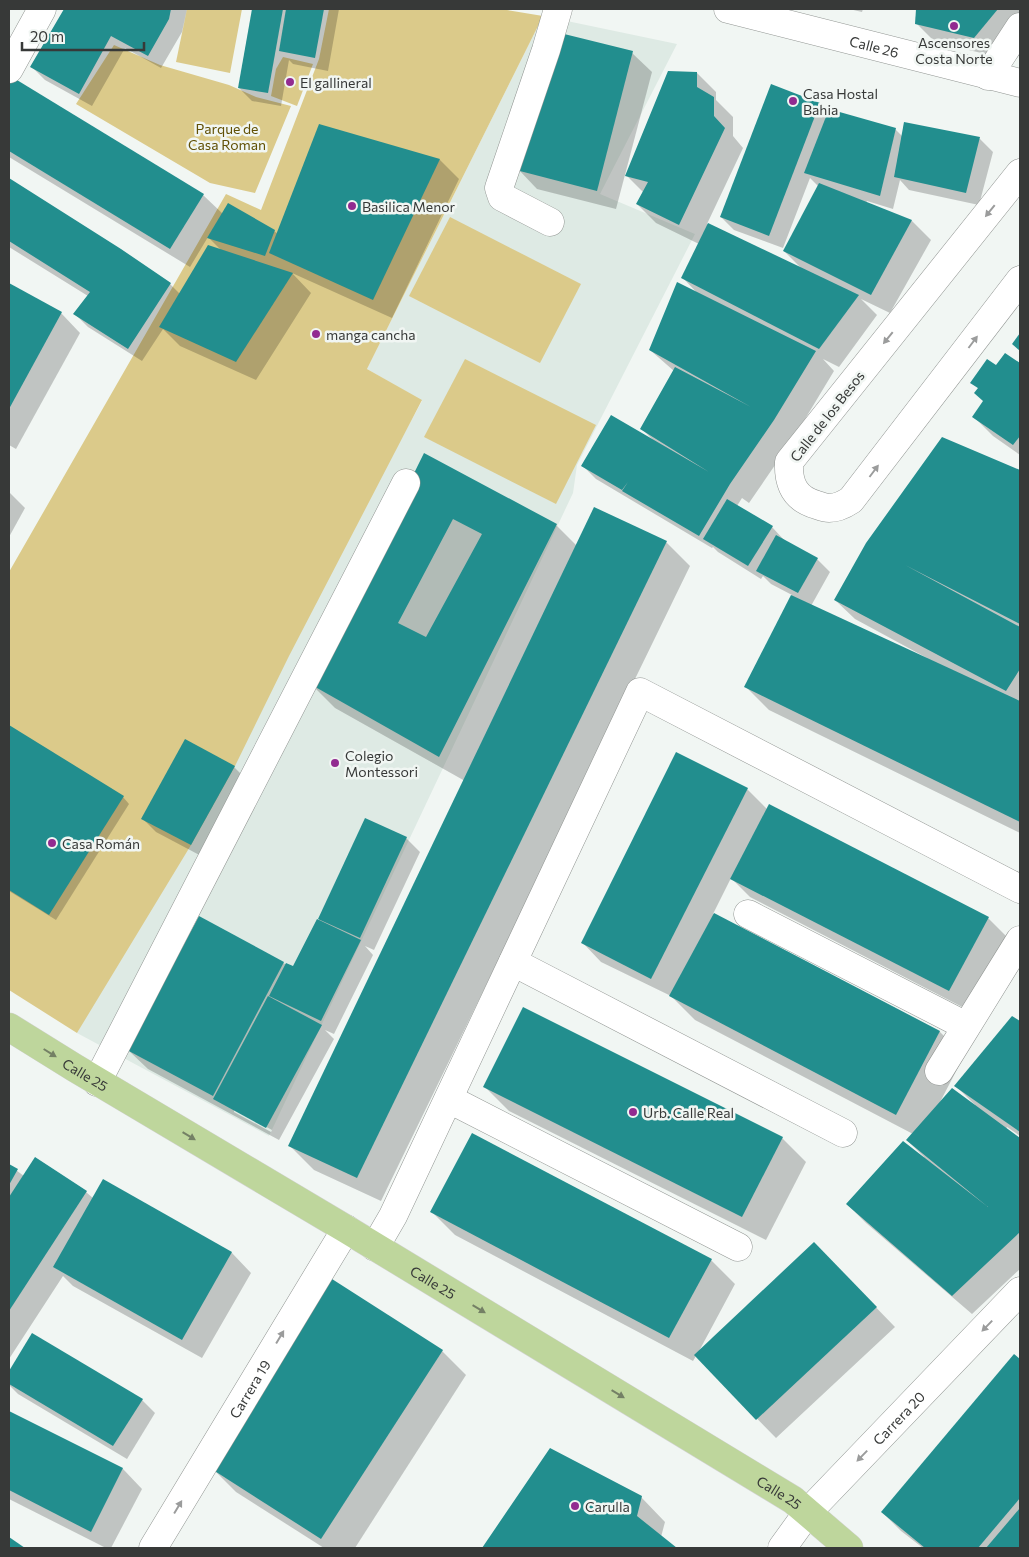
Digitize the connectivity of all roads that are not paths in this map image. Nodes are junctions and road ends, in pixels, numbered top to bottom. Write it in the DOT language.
graph roads {
  1 [pos="42,9"];
  2 [pos="558,9"];
  3 [pos="728,9"];
  4 [pos="1020,27"];
  5 [pos="9,69"];
  6 [pos="988,76"];
  7 [pos="1020,83"];
  8 [pos="1020,173"];
  9 [pos="550,222"];
  10 [pos="1020,280"];
  11 [pos="406,483"];
  12 [pos="1020,889"];
  13 [pos="748,914"];
  14 [pos="1020,940"];
  15 [pos="513,962"];
  16 [pos="966,1026"];
  17 [pos="9,1027"];
  18 [pos="939,1070"];
  19 [pos="97,1082"];
  20 [pos="449,1099"];
  21 [pos="843,1133"];
  22 [pos="346,1229"];
  23 [pos="375,1246"];
  24 [pos="738,1247"];
  25 [pos="1020,1291"];
  26 [pos="808,1512"];
  27 [pos="153,1548"];
  28 [pos="782,1548"];
  29 [pos="849,1548"];
  1 -- 5 [label="street"];
  2 -- 9 [label="street"];
  3 -- 6 [label="street, Calle 26"];
  4 -- 6 [label="street"];
  6 -- 7 [label="street, Calle 26"];
  8 -- 10 [label="street, Calle de los Besos, one-way"];
  11 -- 19 [label="street"];
  12 -- 15 [label="street"];
  13 -- 16 [label="street"];
  14 -- 16 [label="street"];
  15 -- 20 [label="street"];
  15 -- 21 [label="street"];
  16 -- 18 [label="street"];
  17 -- 19 [label="main road, Calle 25, one-way"];
  19 -- 22 [label="main road, Calle 25, one-way"];
  20 -- 23 [label="street"];
  20 -- 24 [label="street"];
  22 -- 23 [label="main road, Calle 25"];
  27 -- 22 [label="street, Carrera 19, one-way"];
  23 -- 26 [label="main road, Calle 25, one-way"];
  25 -- 26 [label="street, Carrera 20, one-way"];
  26 -- 28 [label="street, Carrera 20"];
  26 -- 29 [label="main road, Calle 25"];
}
